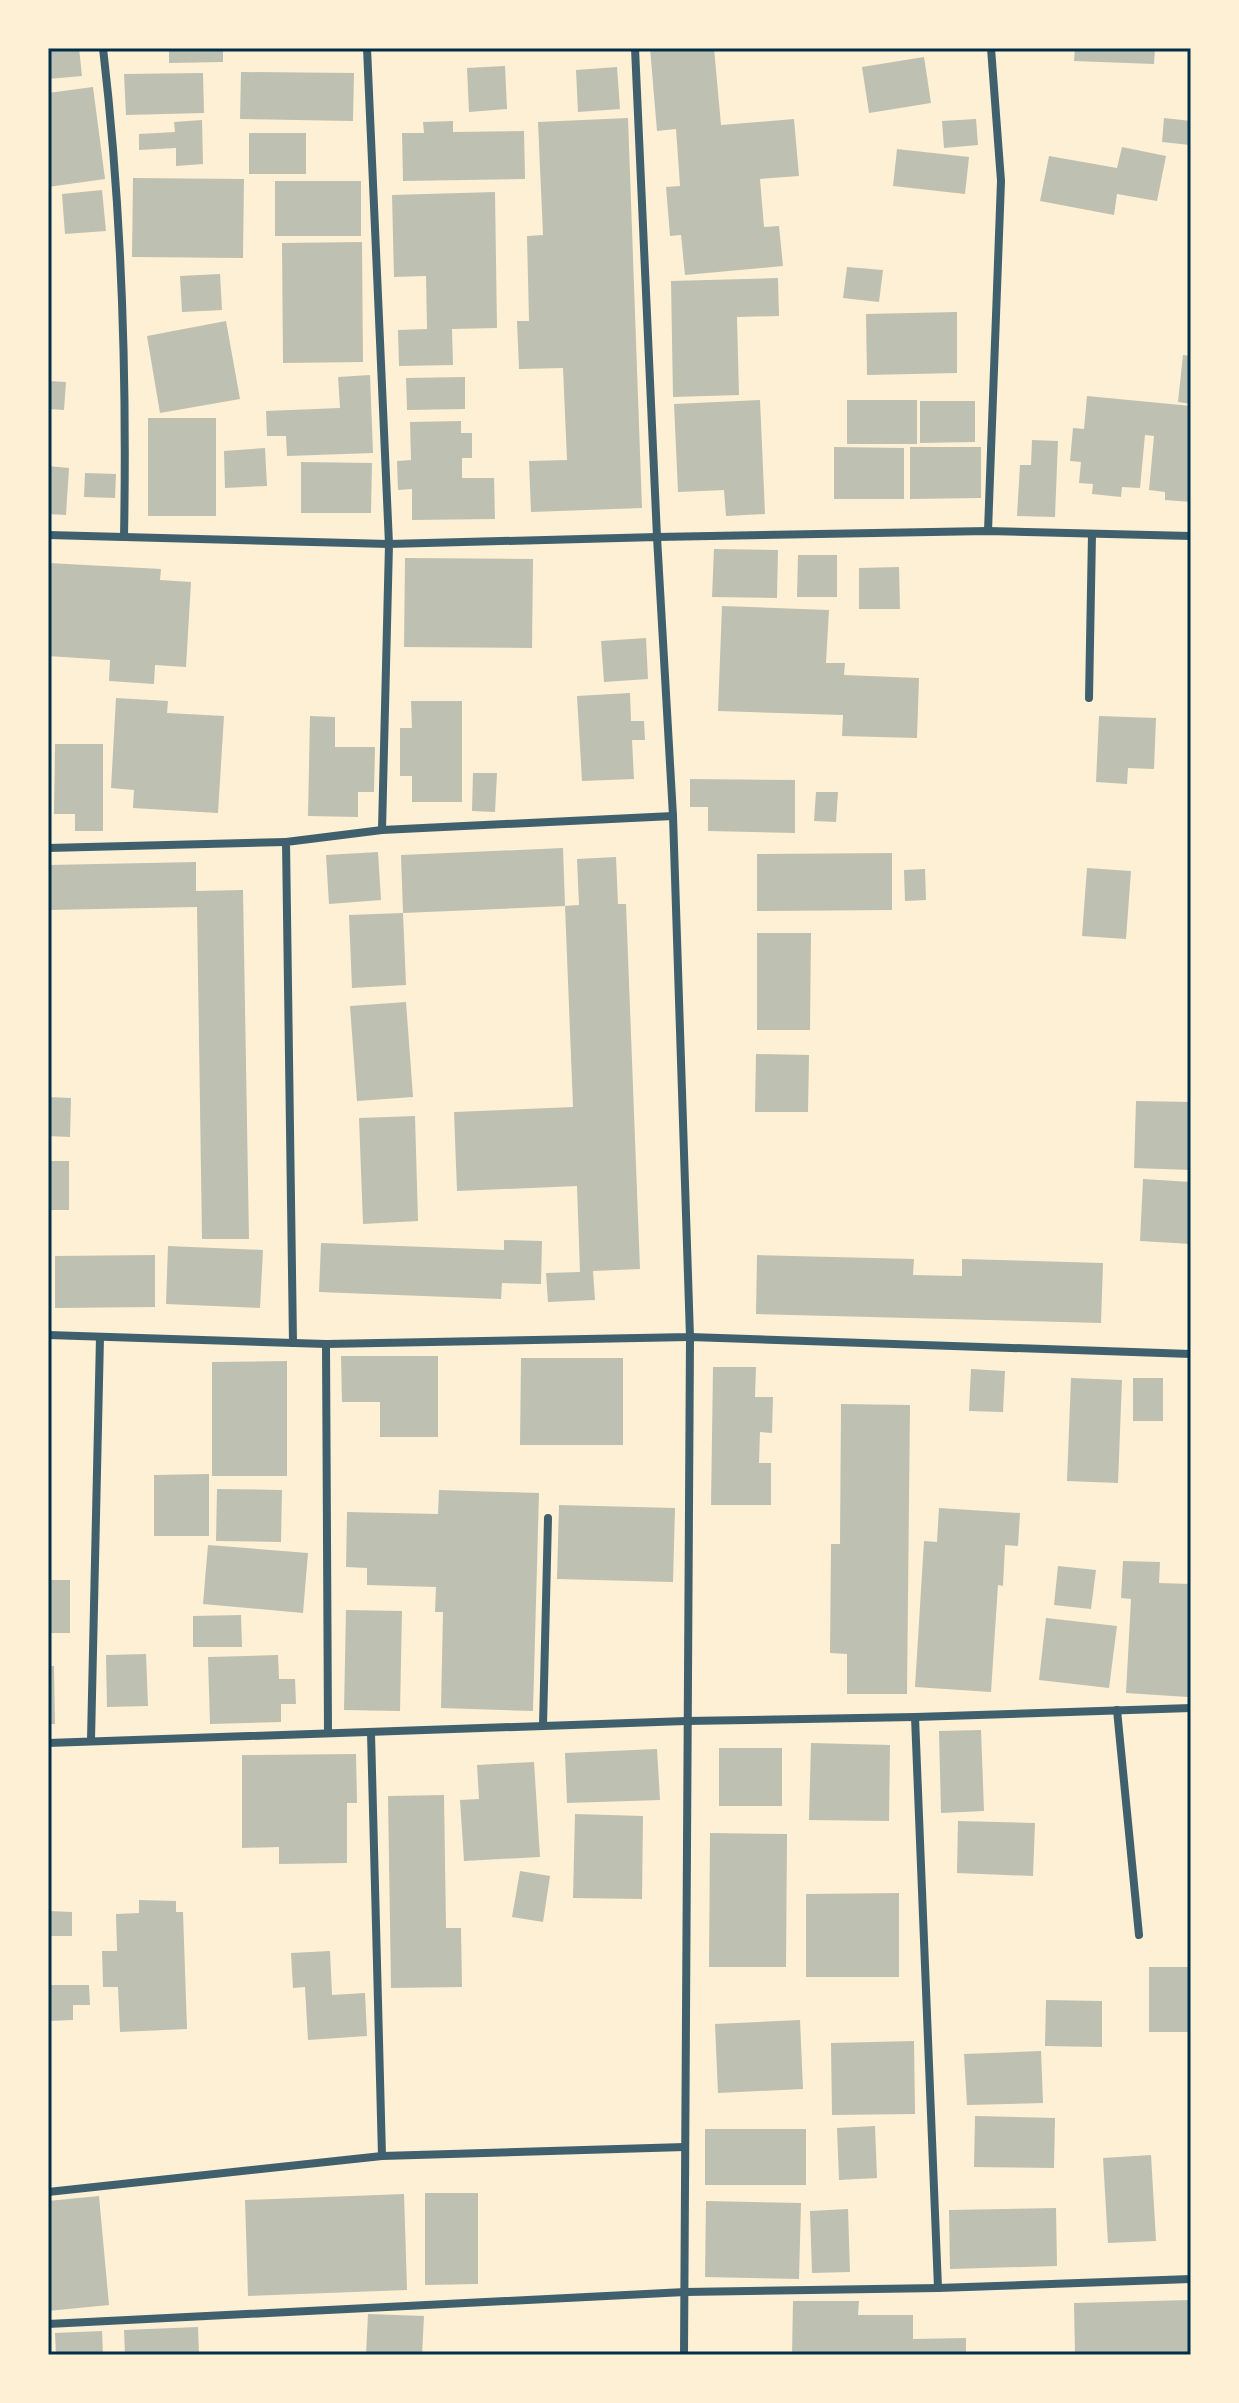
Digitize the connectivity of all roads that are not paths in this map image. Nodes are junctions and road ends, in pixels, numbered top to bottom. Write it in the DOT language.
graph roads {
  1 [pos="103,48"];
  2 [pos="367,48"];
  3 [pos="635,48"];
  4 [pos="991,48"];
  5 [pos="988,531"];
  6 [pos="1092,534"];
  7 [pos="48,535"];
  8 [pos="1191,536"];
  9 [pos="124,537"];
  10 [pos="657,537"];
  11 [pos="389,544"];
  12 [pos="1089,698"];
  13 [pos="673,816"];
  14 [pos="382,830"];
  15 [pos="286,842"];
  16 [pos="48,848"];
  17 [pos="48,1335"];
  18 [pos="100,1337"];
  19 [pos="690,1337"];
  20 [pos="293,1343"];
  21 [pos="326,1344"];
  22 [pos="1191,1354"];
  23 [pos="548,1518"];
  24 [pos="1191,1708"];
  25 [pos="1117,1710"];
  26 [pos="915,1717"];
  27 [pos="686,1721"];
  28 [pos="543,1726"];
  29 [pos="328,1732"];
  30 [pos="371,1733"];
  31 [pos="91,1740"];
  32 [pos="48,1743"];
  33 [pos="1139,1935"];
  34 [pos="685,2147"];
  35 [pos="382,2156"];
  36 [pos="48,2192"];
  37 [pos="1191,2279"];
  38 [pos="938,2288"];
  39 [pos="685,2292"];
  40 [pos="48,2324"];
  41 [pos="684,2355"];
  1 -- 9 [label="street"];
  2 -- 11 [label="street"];
  3 -- 10 [label="street"];
  4 -- 5 [label="street"];
  5 -- 6 [label="street"];
  5 -- 10 [label="street"];
  6 -- 8 [label="street"];
  6 -- 12 [label="street"];
  7 -- 9 [label="street"];
  9 -- 11 [label="street"];
  10 -- 11 [label="street"];
  10 -- 13 [label="street"];
  11 -- 14 [label="street"];
  13 -- 14 [label="street"];
  13 -- 19 [label="street"];
  14 -- 15 [label="street"];
  15 -- 16 [label="street"];
  15 -- 20 [label="street"];
  17 -- 18 [label="street"];
  18 -- 20 [label="street"];
  18 -- 31 [label="street"];
  19 -- 21 [label="street"];
  19 -- 22 [label="street"];
  19 -- 27 [label="street"];
  20 -- 21 [label="street"];
  21 -- 29 [label="street"];
  23 -- 28 [label="street"];
  24 -- 25 [label="street"];
  25 -- 26 [label="street"];
  25 -- 33 [label="street"];
  26 -- 27 [label="street"];
  26 -- 38 [label="street"];
  27 -- 28 [label="street"];
  27 -- 34 [label="street"];
  28 -- 30 [label="street"];
  29 -- 30 [label="street"];
  29 -- 31 [label="street"];
  30 -- 35 [label="street"];
  31 -- 32 [label="street"];
  34 -- 35 [label="street"];
  34 -- 39 [label="street"];
  35 -- 36 [label="street"];
  37 -- 38 [label="street"];
  38 -- 39 [label="street"];
  39 -- 40 [label="street"];
  39 -- 41 [label="street"];
}
